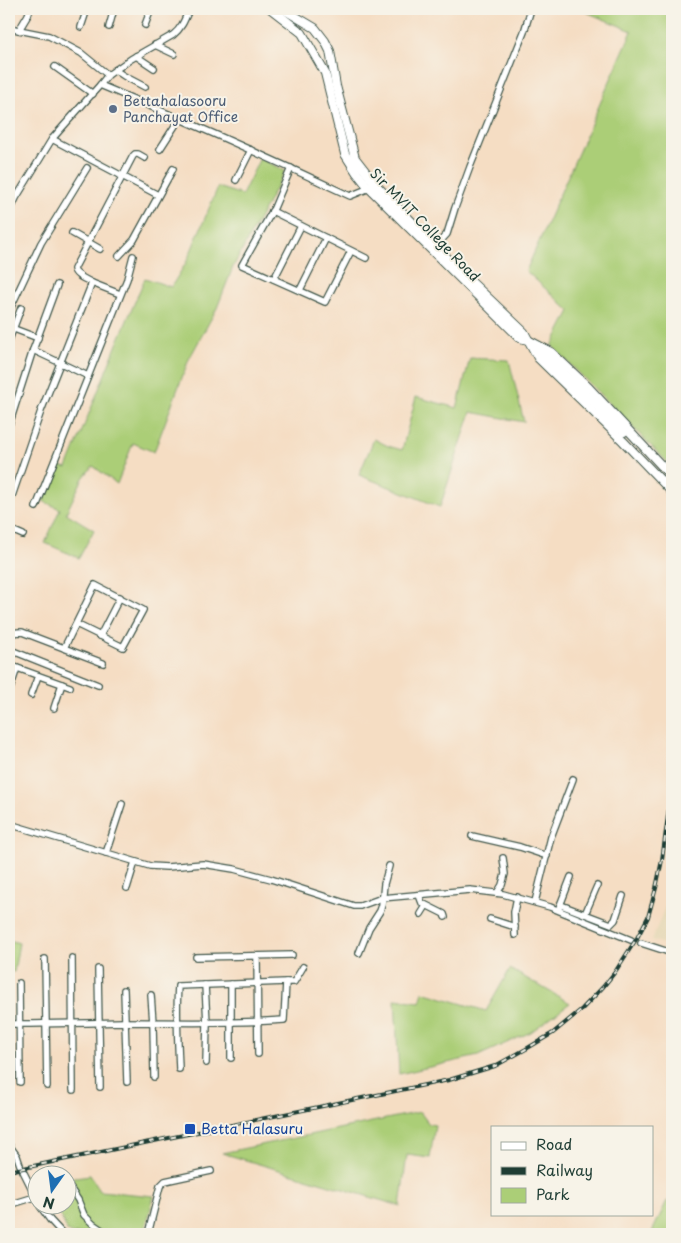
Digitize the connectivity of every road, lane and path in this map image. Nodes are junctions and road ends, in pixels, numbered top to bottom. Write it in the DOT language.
graph roads {
  1 [pos="30,9"];
  2 [pos="86,9"];
  3 [pos="114,9"];
  4 [pos="151,9"];
  5 [pos="189,9"];
  6 [pos="271,9"];
  7 [pos="283,9"];
  8 [pos="531,9"];
  9 [pos="145,25"];
  10 [pos="81,27"];
  11 [pos="109,27"];
  12 [pos="9,28"];
  13 [pos="19,30"];
  14 [pos="155,45"];
  15 [pos="174,54"];
  16 [pos="136,56"];
  17 [pos="55,67"];
  18 [pos="154,68"];
  19 [pos="115,70"];
  20 [pos="108,75"];
  21 [pos="100,84"];
  22 [pos="146,87"];
  23 [pos="92,94"];
  24 [pos="180,118"];
  25 [pos="52,139"];
  26 [pos="160,149"];
  27 [pos="251,150"];
  28 [pos="145,158"];
  29 [pos="87,168"];
  30 [pos="291,168"];
  31 [pos="173,169"];
  32 [pos="123,176"];
  33 [pos="236,180"];
  34 [pos="373,187"];
  35 [pos="158,195"];
  36 [pos="272,212"];
  37 [pos="9,214"];
  38 [pos="301,226"];
  39 [pos="72,233"];
  40 [pos="326,238"];
  41 [pos="88,242"];
  42 [pos="434,248"];
  43 [pos="100,249"];
  44 [pos="351,251"];
  45 [pos="119,256"];
  46 [pos="133,256"];
  47 [pos="366,258"];
  48 [pos="274,279"];
  49 [pos="92,283"];
  50 [pos="57,285"];
  51 [pos="300,290"];
  52 [pos="120,294"];
  53 [pos="21,308"];
  54 [pos="9,312"];
  55 [pos="11,328"];
  56 [pos="38,338"];
  57 [pos="9,340"];
  58 [pos="528,340"];
  59 [pos="33,350"];
  60 [pos="60,362"];
  61 [pos="88,376"];
  62 [pos="9,425"];
  63 [pos="626,439"];
  64 [pos="672,477"];
  65 [pos="672,482"];
  66 [pos="672,492"];
  67 [pos="10,502"];
  68 [pos="36,507"];
  69 [pos="9,529"];
  70 [pos="23,535"];
  71 [pos="120,598"];
  72 [pos="76,624"];
  73 [pos="100,636"];
  74 [pos="9,639"];
  75 [pos="64,648"];
  76 [pos="103,662"];
  77 [pos="9,665"];
  78 [pos="17,668"];
  79 [pos="38,676"];
  80 [pos="62,684"];
  81 [pos="98,685"];
  82 [pos="70,687"];
  83 [pos="10,689"];
  84 [pos="31,696"];
  85 [pos="54,708"];
  86 [pos="573,779"];
  87 [pos="122,804"];
  88 [pos="9,824"];
  89 [pos="472,836"];
  90 [pos="106,853"];
  91 [pos="547,856"];
  92 [pos="503,858"];
  93 [pos="135,862"];
  94 [pos="389,866"];
  95 [pos="571,876"];
  96 [pos="596,886"];
  97 [pos="127,888"];
  98 [pos="498,893"];
  99 [pos="419,895"];
  100 [pos="623,896"];
  101 [pos="382,898"];
  102 [pos="517,898"];
  103 [pos="535,902"];
  104 [pos="426,906"];
  105 [pos="560,908"];
  106 [pos="420,914"];
  107 [pos="585,914"];
  108 [pos="445,917"];
  109 [pos="490,919"];
  110 [pos="515,927"];
  111 [pos="515,935"];
  112 [pos="632,940"];
  113 [pos="641,943"];
  114 [pos="359,953"];
  115 [pos="672,953"];
  116 [pos="292,955"];
  117 [pos="257,956"];
  118 [pos="196,957"];
  119 [pos="72,958"];
  120 [pos="45,959"];
  121 [pos="303,968"];
  122 [pos="98,969"];
  123 [pos="286,982"];
  124 [pos="19,983"];
  125 [pos="258,983"];
  126 [pos="231,984"];
  127 [pos="205,985"];
  128 [pos="124,990"];
  129 [pos="151,995"];
  130 [pos="125,1022"];
  131 [pos="207,1022"];
  132 [pos="232,1022"];
  133 [pos="257,1022"];
  134 [pos="73,1023"];
  135 [pos="99,1023"];
  136 [pos="153,1023"];
  137 [pos="178,1023"];
  138 [pos="9,1024"];
  139 [pos="19,1024"];
  140 [pos="47,1024"];
  141 [pos="258,1054"];
  142 [pos="232,1058"];
  143 [pos="206,1063"];
  144 [pos="179,1069"];
  145 [pos="154,1077"];
  146 [pos="20,1082"];
  147 [pos="127,1082"];
  148 [pos="47,1086"];
  149 [pos="100,1087"];
  150 [pos="73,1090"];
  151 [pos="9,1145"];
  152 [pos="20,1165"];
  153 [pos="22,1171"];
  154 [pos="210,1171"];
  155 [pos="28,1183"];
  156 [pos="78,1200"];
  157 [pos="28,1201"];
  158 [pos="9,1205"];
  159 [pos="47,1216"];
  160 [pos="63,1234"];
  161 [pos="108,1234"];
  162 [pos="148,1234"];
  1 -- 13 [label="street"];
  2 -- 10 [label="street"];
  3 -- 11 [label="street"];
  4 -- 9 [label="street"];
  5 -- 14 [label="street"];
  6 -- 34 [label="main road, Sir MVIT College Road"];
  7 -- 34 [label="main road, Sir MVIT College Road"];
  8 -- 42 [label="street"];
  12 -- 13 [label="street"];
  13 -- 20 [label="street"];
  14 -- 15 [label="street"];
  14 -- 16 [label="street"];
  16 -- 18 [label="street"];
  16 -- 19 [label="street"];
  17 -- 23 [label="street"];
  19 -- 20 [label="street"];
  19 -- 22 [label="street"];
  20 -- 21 [label="street"];
  21 -- 23 [label="street"];
  21 -- 24 [label="street"];
  23 -- 25 [label="street"];
  24 -- 26 [label="street"];
  24 -- 27 [label="street"];
  25 -- 32 [label="street"];
  25 -- 37 [label="street"];
  27 -- 30 [label="street"];
  27 -- 33 [label="street"];
  28 -- 32 [label="street"];
  29 -- 54 [label="street"];
  30 -- 34 [label="street"];
  30 -- 36 [label="street"];
  31 -- 35 [label="street"];
  32 -- 35 [label="street"];
  32 -- 41 [label="street"];
  34 -- 42 [label="main road, Sir MVIT College Road"];
  35 -- 45 [label="street"];
  36 -- 38 [label="street"];
  36 -- 48 [label="street"];
  38 -- 40 [label="street"];
  38 -- 48 [label="street"];
  39 -- 41 [label="street"];
  40 -- 44 [label="street"];
  40 -- 51 [label="street"];
  41 -- 43 [label="street"];
  41 -- 49 [label="street"];
  42 -- 58 [label="main road, Sir MVIT College Road"];
  44 -- 47 [label="street"];
  44 -- 51 [label="street"];
  46 -- 52 [label="street"];
  48 -- 51 [label="street"];
  49 -- 52 [label="street"];
  49 -- 60 [label="street"];
  50 -- 56 [label="street"];
  52 -- 61 [label="street"];
  53 -- 55 [label="street"];
  55 -- 56 [label="street"];
  55 -- 57 [label="street"];
  56 -- 59 [label="street"];
  58 -- 63 [label="main road, Sir MVIT College Road"];
  58 -- 64 [label="main road, Sir MVIT College Road"];
  59 -- 60 [label="street"];
  59 -- 62 [label="street"];
  60 -- 61 [label="street"];
  60 -- 67 [label="street"];
  61 -- 68 [label="street"];
  63 -- 65 [label="main road, Sir MVIT College Road"];
  63 -- 66 [label="main road, Sir MVIT College Road"];
  69 -- 70 [label="street"];
  71 -- 72 [label="street"];
  71 -- 73 [label="street"];
  71 -- 73 [label="street"];
  72 -- 73 [label="street"];
  72 -- 75 [label="street"];
  74 -- 75 [label="street"];
  74 -- 81 [label="street"];
  75 -- 76 [label="street"];
  77 -- 78 [label="street"];
  78 -- 79 [label="street"];
  78 -- 83 [label="street"];
  79 -- 80 [label="street"];
  79 -- 84 [label="street"];
  80 -- 82 [label="street"];
  80 -- 85 [label="street"];
  86 -- 91 [label="street"];
  87 -- 90 [label="street"];
  88 -- 90 [label="street"];
  89 -- 91 [label="street"];
  90 -- 93 [label="street"];
  91 -- 103 [label="street"];
  92 -- 98 [label="street"];
  93 -- 97 [label="street"];
  93 -- 101 [label="street"];
  94 -- 101 [label="street"];
  95 -- 105 [label="street"];
  96 -- 107 [label="street"];
  98 -- 99 [label="street"];
  98 -- 102 [label="street"];
  99 -- 101 [label="street"];
  99 -- 104 [label="street"];
  100 -- 107 [label="street"];
  101 -- 114 [label="street"];
  102 -- 103 [label="street"];
  102 -- 110 [label="street"];
  103 -- 105 [label="street"];
  104 -- 106 [label="street"];
  104 -- 108 [label="street"];
  105 -- 107 [label="street"];
  105 -- 112 [label="street"];
  109 -- 110 [label="street"];
  110 -- 111 [label="street"];
  113 -- 115 [label="street"];
  116 -- 117 [label="street"];
  117 -- 118 [label="street"];
  117 -- 125 [label="street"];
  119 -- 134 [label="street"];
  120 -- 140 [label="street"];
  121 -- 123 [label="street"];
  122 -- 135 [label="street"];
  123 -- 125 [label="street"];
  123 -- 133 [label="street"];
  124 -- 139 [label="street"];
  125 -- 126 [label="street"];
  125 -- 133 [label="street"];
  126 -- 127 [label="street"];
  126 -- 132 [label="street"];
  127 -- 131 [label="street"];
  127 -- 137 [label="street"];
  128 -- 130 [label="street"];
  129 -- 136 [label="street"];
  130 -- 135 [label="street"];
  130 -- 136 [label="street"];
  130 -- 147 [label="street"];
  131 -- 132 [label="street"];
  131 -- 137 [label="street"];
  131 -- 143 [label="street"];
  132 -- 133 [label="street"];
  132 -- 142 [label="street"];
  133 -- 141 [label="street"];
  134 -- 135 [label="street"];
  134 -- 140 [label="street"];
  134 -- 150 [label="street"];
  135 -- 149 [label="street"];
  136 -- 137 [label="street"];
  136 -- 145 [label="street"];
  137 -- 144 [label="street"];
  138 -- 139 [label="street"];
  139 -- 140 [label="street"];
  139 -- 146 [label="street"];
  140 -- 148 [label="street"];
  151 -- 152 [label="street"];
  153 -- 155 [label="street"];
  154 -- 162 [label="street"];
  156 -- 161 [label="street"];
  157 -- 158 [label="street"];
  159 -- 160 [label="street"];
}
